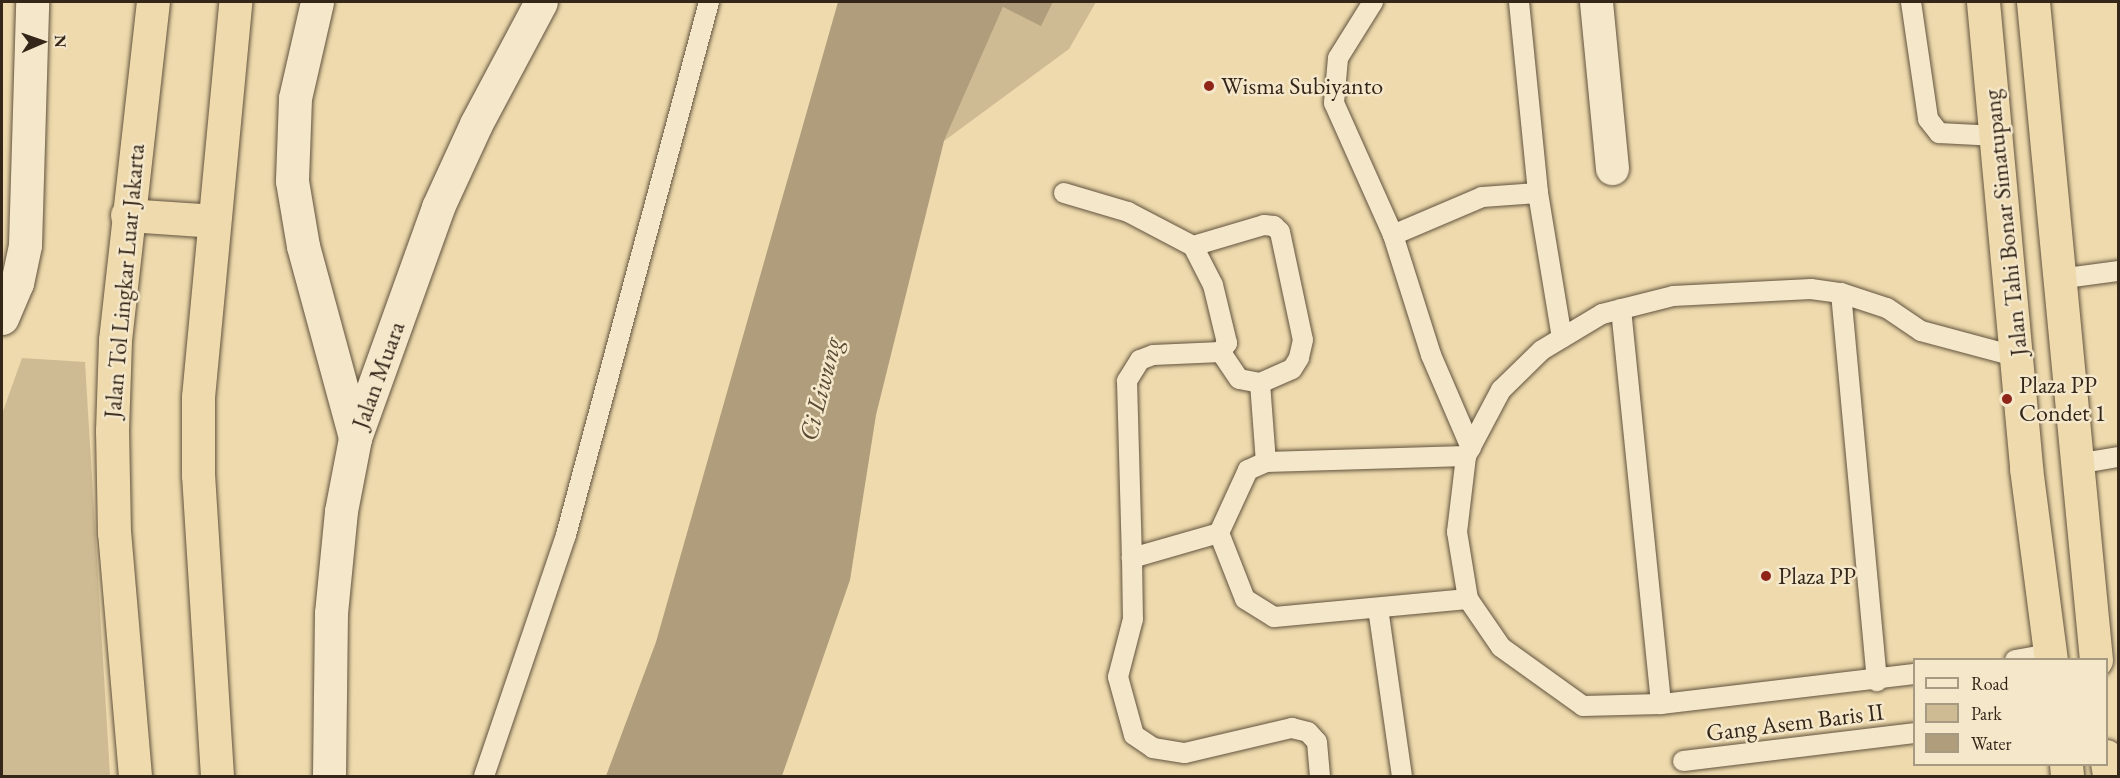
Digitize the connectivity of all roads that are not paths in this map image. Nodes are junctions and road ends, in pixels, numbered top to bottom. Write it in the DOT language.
graph roads {
  1 [pos="32,2"];
  2 [pos="153,2"];
  3 [pos="235,2"];
  4 [pos="317,2"];
  5 [pos="541,2"];
  6 [pos="709,2"];
  7 [pos="1373,2"];
  8 [pos="1519,2"];
  9 [pos="1596,2"];
  10 [pos="1911,2"];
  11 [pos="1983,2"];
  12 [pos="2033,2"];
  13 [pos="1998,136"];
  14 [pos="1612,168"];
  15 [pos="1064,193"];
  16 [pos="1538,193"];
  17 [pos="127,215"];
  18 [pos="214,221"];
  19 [pos="1393,235"];
  20 [pos="1192,246"];
  21 [pos="2118,271"];
  22 [pos="2058,279"];
  23 [pos="1841,293"];
  24 [pos="3,309"];
  25 [pos="1621,309"];
  26 [pos="1562,338"];
  27 [pos="1221,352"];
  28 [pos="2018,357"];
  29 [pos="1260,383"];
  30 [pos="356,438"];
  31 [pos="1468,452"];
  32 [pos="2118,457"];
  33 [pos="1266,462"];
  34 [pos="2076,464"];
  35 [pos="2026,468"];
  36 [pos="1219,533"];
  37 [pos="1132,558"];
  38 [pos="1468,599"];
  39 [pos="1378,608"];
  40 [pos="2096,655"];
  41 [pos="2050,657"];
  42 [pos="1913,674"];
  43 [pos="1877,681"];
  44 [pos="1661,704"];
  45 [pos="1913,733"];
  46 [pos="1683,761"];
  47 [pos="135,777"];
  48 [pos="217,777"];
  49 [pos="329,777"];
  50 [pos="484,777"];
  51 [pos="1320,777"];
  52 [pos="1402,777"];
  1 -- 24 [label="street"];
  2 -- 17 [label="highway, Jalan Tol Lingkar Luar Jakarta"];
  3 -- 18 [label="highway"];
  4 -- 30 [label="street"];
  5 -- 30 [label="street, Jalan Muara"];
  6 -- 50 [label="lane"];
  7 -- 19 [label="lane"];
  8 -- 16 [label="lane"];
  9 -- 14 [label="street"];
  10 -- 13 [label="lane"];
  11 -- 13 [label="highway, Jalan Tahi Bonar Simatupang"];
  12 -- 22 [label="highway, Jalan Tahi Bonar Simatupang"];
  13 -- 28 [label="highway, Jalan Tahi Bonar Simatupang"];
  15 -- 20 [label="lane"];
  16 -- 19 [label="lane"];
  16 -- 26 [label="lane"];
  17 -- 18 [label="highway"];
  17 -- 47 [label="highway, Jalan Tol Lingkar Luar Jakarta"];
  18 -- 48 [label="highway"];
  19 -- 31 [label="lane"];
  20 -- 27 [label="lane"];
  20 -- 29 [label="lane"];
  21 -- 22 [label="lane"];
  22 -- 34 [label="highway, Jalan Tahi Bonar Simatupang"];
  23 -- 25 [label="lane"];
  23 -- 28 [label="lane"];
  23 -- 43 [label="lane"];
  25 -- 26 [label="lane"];
  25 -- 44 [label="lane"];
  26 -- 31 [label="lane"];
  27 -- 29 [label="lane"];
  27 -- 37 [label="lane"];
  28 -- 35 [label="highway, Jalan Tahi Bonar Simatupang"];
  29 -- 33 [label="lane"];
  30 -- 49 [label="street, Jalan Muara"];
  31 -- 33 [label="lane"];
  31 -- 38 [label="lane"];
  32 -- 34 [label="lane"];
  33 -- 36 [label="lane"];
  34 -- 35 [label="highway"];
  34 -- 40 [label="highway, Jalan Tahi Bonar Simatupang"];
  35 -- 41 [label="highway, Jalan Tahi Bonar Simatupang"];
  36 -- 37 [label="lane"];
  36 -- 39 [label="lane"];
  37 -- 51 [label="lane"];
  38 -- 39 [label="lane"];
  38 -- 44 [label="lane"];
  39 -- 52 [label="lane"];
  40 -- 41 [label="highway"];
  42 -- 43 [label="lane"];
  43 -- 44 [label="lane"];
  45 -- 46 [label="lane, Gang Asem Baris II"];
}
